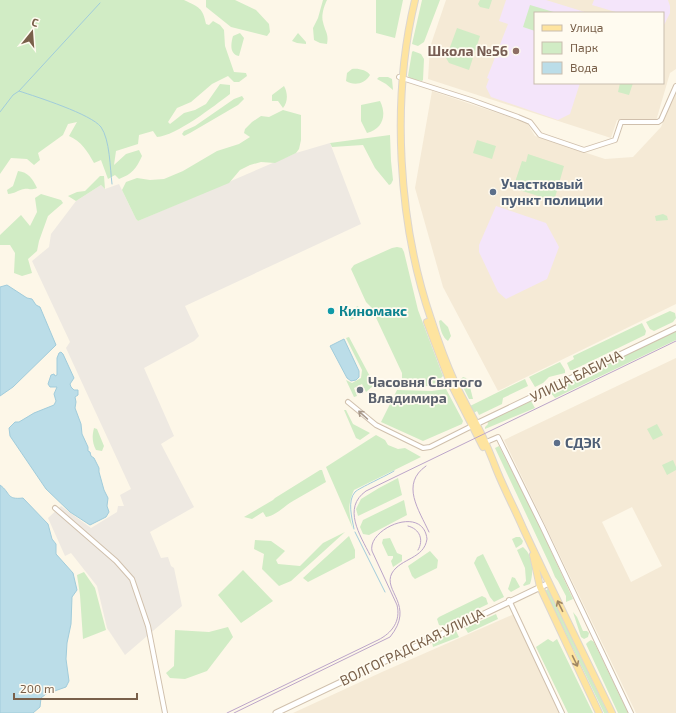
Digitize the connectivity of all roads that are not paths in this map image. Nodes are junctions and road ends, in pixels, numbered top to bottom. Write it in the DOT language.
graph roads {
  1 [pos="412,0"];
  2 [pos="415,0"];
  3 [pos="401,77"];
  4 [pos="676,86"];
  5 [pos="676,328"];
  6 [pos="348,402"];
  7 [pos="474,425"];
  8 [pos="484,444"];
  9 [pos="55,508"];
  10 [pos="530,542"];
  11 [pos="549,582"];
  12 [pos="540,587"];
  13 [pos="509,600"];
  14 [pos="165,713"];
  15 [pos="276,713"];
  16 [pos="562,713"];
  17 [pos="600,713"];
  18 [pos="612,713"];
  19 [pos="631,713"];
  1 -- 3 [label="main road"];
  2 -- 3 [label="main road"];
  3 -- 4 [label="street"];
  3 -- 7 [label="main road"];
  5 -- 7 [label="street, УЛИЦА БАБИЧА"];
  7 -- 6 [label="street, one-way"];
  7 -- 8 [label="main road"];
  8 -- 10 [label="main road"];
  8 -- 19 [label="street"];
  9 -- 14 [label="street"];
  10 -- 11 [label="main road"];
  10 -- 12 [label="main road"];
  11 -- 12 [label="street, ВОЛГОГРАДСКАЯ УЛИЦА"];
  18 -- 11 [label="main road, one-way"];
  12 -- 13 [label="street, ВОЛГОГРАДСКАЯ УЛИЦА"];
  12 -- 17 [label="main road, one-way"];
  13 -- 15 [label="street, ВОЛГОГРАДСКАЯ УЛИЦА"];
  13 -- 16 [label="street"];
}
